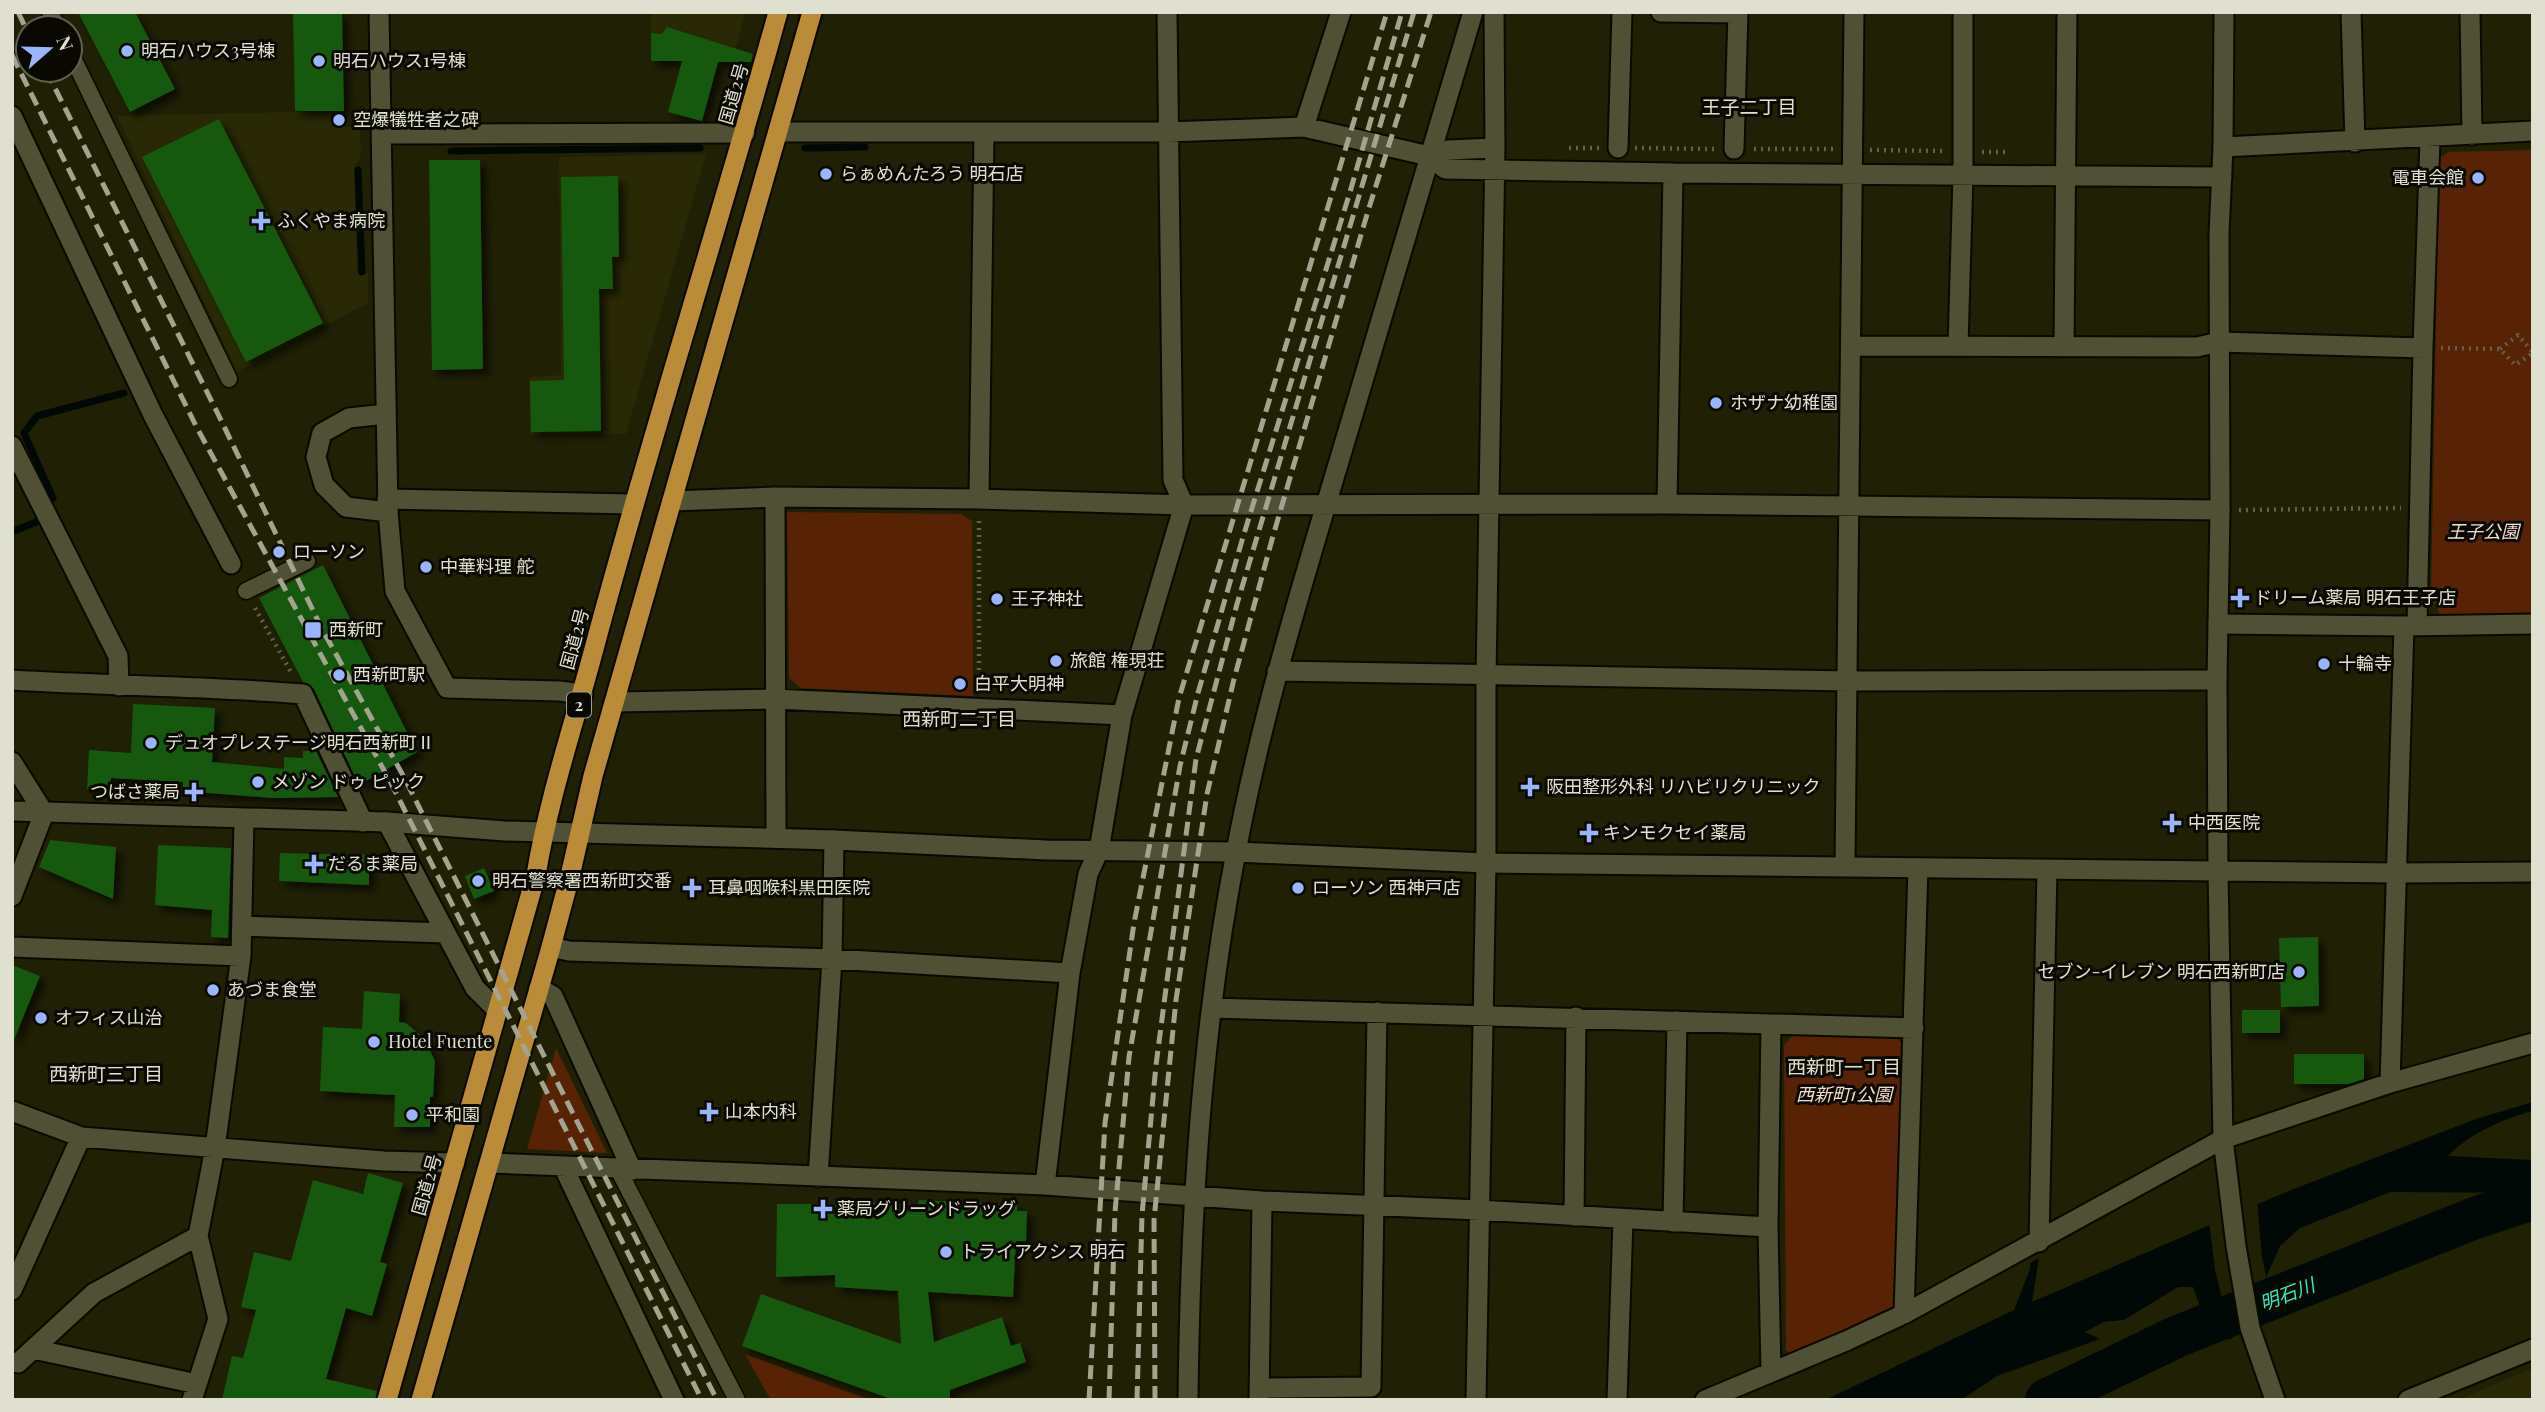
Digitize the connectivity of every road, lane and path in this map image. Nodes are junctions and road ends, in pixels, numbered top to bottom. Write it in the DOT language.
graph roads {
  1 [pos="379,12"];
  2 [pos="778,12"];
  3 [pos="812,12"];
  4 [pos="1167,12"];
  5 [pos="1341,12"];
  6 [pos="1473,12"];
  7 [pos="1494,12"];
  8 [pos="1622,12"];
  9 [pos="1661,12"];
  10 [pos="1738,12"];
  11 [pos="1854,12"];
  12 [pos="1963,12"];
  13 [pos="2067,12"];
  14 [pos="2224,12"];
  15 [pos="2351,12"];
  16 [pos="2470,12"];
  17 [pos="84,81"];
  18 [pos="12,116"];
  19 [pos="1304,127"];
  20 [pos="2533,131"];
  21 [pos="779,132"];
  22 [pos="1167,132"];
  23 [pos="745,133"];
  24 [pos="382,134"];
  25 [pos="984,134"];
  26 [pos="2472,135"];
  27 [pos="2430,138"];
  28 [pos="2355,142"];
  29 [pos="2223,146"];
  30 [pos="1494,148"];
  31 [pos="1563,148"];
  32 [pos="1618,148"];
  33 [pos="1734,149"];
  34 [pos="1853,149"];
  35 [pos="1429,156"];
  36 [pos="1494,171"];
  37 [pos="1672,173"];
  38 [pos="1853,174"];
  39 [pos="1963,175"];
  40 [pos="2064,175"];
  41 [pos="2222,177"];
  42 [pos="2220,342"];
  43 [pos="1851,346"];
  44 [pos="1958,346"];
  45 [pos="2064,346"];
  46 [pos="2423,348"];
  47 [pos="2500,349"];
  48 [pos="2533,352"];
  49 [pos="229,379"];
  50 [pos="386,414"];
  51 [pos="12,446"];
  52 [pos="775,497"];
  53 [pos="979,499"];
  54 [pos="673,501"];
  55 [pos="633,504"];
  56 [pos="1667,504"];
  57 [pos="387,505"];
  58 [pos="1184,505"];
  59 [pos="1325,505"];
  60 [pos="1489,505"];
  61 [pos="1850,507"];
  62 [pos="2420,508"];
  63 [pos="2220,510"];
  64 [pos="307,561"];
  65 [pos="231,564"];
  66 [pos="246,590"];
  67 [pos="2218,624"];
  68 [pos="2533,624"];
  69 [pos="2410,626"];
  70 [pos="1277,671"];
  71 [pos="1486,676"];
  72 [pos="12,680"];
  73 [pos="2217,680"];
  74 [pos="1848,681"];
  75 [pos="119,687"];
  76 [pos="303,694"];
  77 [pos="583,694"];
  78 [pos="775,699"];
  79 [pos="616,702"];
  80 [pos="979,708"];
  81 [pos="1122,715"];
  82 [pos="12,762"];
  83 [pos="12,811"];
  84 [pos="44,813"];
  85 [pos="244,819"];
  86 [pos="363,822"];
  87 [pos="387,822"];
  88 [pos="544,832"];
  89 [pos="579,832"];
  90 [pos="776,838"];
  91 [pos="834,840"];
  92 [pos="1098,850"];
  93 [pos="1236,852"];
  94 [pos="1486,863"];
  95 [pos="1845,866"];
  96 [pos="1918,868"];
  97 [pos="2047,870"];
  98 [pos="2218,872"];
  99 [pos="2533,872"];
  100 [pos="2398,873"];
  101 [pos="12,896"];
  102 [pos="243,926"];
  103 [pos="445,933"];
  104 [pos="12,947"];
  105 [pos="551,947"];
  106 [pos="241,956"];
  107 [pos="832,959"];
  108 [pos="1070,973"];
  109 [pos="539,988"];
  110 [pos="1212,1008"];
  111 [pos="498,1011"];
  112 [pos="1377,1012"];
  113 [pos="1483,1015"];
  114 [pos="1576,1017"];
  115 [pos="1677,1021"];
  116 [pos="1772,1024"];
  117 [pos="1914,1028"];
  118 [pos="2533,1043"];
  119 [pos="2390,1083"];
  120 [pos="12,1111"];
  121 [pos="81,1137"];
  122 [pos="2223,1139"];
  123 [pos="215,1148"];
  124 [pos="455,1163"];
  125 [pos="490,1163"];
  126 [pos="563,1166"];
  127 [pos="625,1170"];
  128 [pos="818,1177"];
  129 [pos="1045,1185"];
  130 [pos="1194,1197"];
  131 [pos="1262,1201"];
  132 [pos="1375,1206"];
  133 [pos="1480,1210"];
  134 [pos="1574,1216"];
  135 [pos="1623,1219"];
  136 [pos="1673,1222"];
  137 [pos="1768,1227"];
  138 [pos="198,1236"];
  139 [pos="2039,1242"];
  140 [pos="12,1290"];
  141 [pos="1904,1314"];
  142 [pos="33,1349"];
  143 [pos="2533,1349"];
  144 [pos="12,1362"];
  145 [pos="1771,1372"];
  146 [pos="195,1392"];
  147 [pos="1259,1394"];
  148 [pos="387,1400"];
  149 [pos="421,1400"];
  150 [pos="674,1400"];
  151 [pos="737,1400"];
  152 [pos="1188,1400"];
  153 [pos="1476,1400"];
  154 [pos="1617,1400"];
  155 [pos="1705,1400"];
  156 [pos="2275,1400"];
  157 [pos="2408,1400"];
  1 -- 24 [label="street"];
  2 -- 23 [label="highway, 国道2号 / 2"];
  3 -- 21 [label="highway, 2"];
  4 -- 22 [label="street"];
  5 -- 19 [label="street"];
  6 -- 35 [label="street"];
  7 -- 30 [label="street"];
  8 -- 32 [label="street"];
  9 -- 10 [label="street"];
  10 -- 33 [label="street"];
  11 -- 34 [label="street"];
  12 -- 39 [label="street"];
  13 -- 40 [label="street"];
  14 -- 29 [label="street"];
  15 -- 28 [label="street"];
  16 -- 26 [label="street"];
  17 -- 49 [label="street"];
  18 -- 65 [label="street"];
  19 -- 22 [label="street"];
  19 -- 35 [label="street"];
  20 -- 26 [label="street"];
  21 -- 25 [label="street"];
  21 -- 54 [label="highway, 2"];
  22 -- 25 [label="street"];
  22 -- 58 [label="street"];
  23 -- 24 [label="street"];
  23 -- 55 [label="highway, 国道2号 / 2"];
  24 -- 50 [label="street"];
  25 -- 53 [label="street"];
  26 -- 27 [label="street"];
  27 -- 28 [label="street"];
  27 -- 46 [label="street"];
  28 -- 29 [label="street"];
  29 -- 41 [label="street"];
  30 -- 35 [label="street"];
  30 -- 36 [label="street"];
  31 -- 32 [label="path"];
  32 -- 33 [label="path"];
  33 -- 34 [label="path"];
  34 -- 38 [label="street"];
  35 -- 36 [label="street"];
  35 -- 59 [label="street"];
  36 -- 37 [label="street"];
  36 -- 60 [label="street"];
  37 -- 38 [label="street"];
  37 -- 56 [label="street"];
  38 -- 39 [label="street"];
  38 -- 43 [label="street"];
  39 -- 40 [label="street"];
  39 -- 44 [label="street"];
  40 -- 41 [label="street"];
  40 -- 45 [label="street"];
  41 -- 42 [label="street"];
  42 -- 45 [label="street"];
  42 -- 46 [label="street"];
  42 -- 63 [label="street"];
  43 -- 44 [label="street"];
  43 -- 61 [label="street"];
  44 -- 45 [label="street"];
  46 -- 47 [label="path"];
  46 -- 62 [label="street"];
  47 -- 48 [label="path"];
  47 -- 48 [label="path"];
  50 -- 57 [label="street"];
  50 -- 57 [label="street"];
  51 -- 75 [label="street"];
  52 -- 53 [label="street"];
  52 -- 54 [label="street"];
  52 -- 78 [label="street"];
  53 -- 58 [label="street"];
  53 -- 80 [label="path"];
  54 -- 79 [label="highway, 2"];
  55 -- 57 [label="street"];
  55 -- 77 [label="highway, 国道2号 / 2"];
  56 -- 60 [label="street"];
  56 -- 61 [label="street"];
  57 -- 77 [label="street"];
  58 -- 59 [label="street"];
  58 -- 81 [label="street"];
  59 -- 60 [label="street"];
  59 -- 70 [label="street"];
  60 -- 71 [label="street"];
  61 -- 63 [label="street"];
  61 -- 74 [label="street"];
  62 -- 63 [label="path"];
  62 -- 69 [label="street"];
  63 -- 67 [label="street"];
  64 -- 66 [label="street"];
  66 -- 76 [label="path"];
  67 -- 69 [label="street"];
  67 -- 73 [label="street"];
  68 -- 69 [label="street"];
  69 -- 100 [label="street"];
  70 -- 71 [label="street"];
  70 -- 93 [label="street"];
  71 -- 74 [label="street"];
  71 -- 94 [label="street"];
  72 -- 75 [label="street"];
  73 -- 74 [label="street"];
  73 -- 98 [label="street"];
  74 -- 95 [label="street"];
  75 -- 76 [label="street"];
  76 -- 86 [label="street"];
  77 -- 88 [label="highway, 国道2号 / 2"];
  78 -- 79 [label="street"];
  78 -- 80 [label="street"];
  78 -- 90 [label="street"];
  79 -- 89 [label="highway, 2"];
  80 -- 81 [label="street"];
  81 -- 92 [label="street"];
  82 -- 84 [label="street"];
  83 -- 84 [label="street"];
  84 -- 85 [label="street"];
  84 -- 101 [label="street"];
  85 -- 86 [label="street"];
  85 -- 102 [label="street"];
  86 -- 87 [label="street"];
  87 -- 88 [label="street"];
  87 -- 103 [label="street"];
  88 -- 89 [label="street"];
  88 -- 111 [label="highway, 国道2号 / 2"];
  89 -- 90 [label="street"];
  89 -- 105 [label="highway, 2"];
  90 -- 91 [label="street"];
  91 -- 92 [label="street"];
  91 -- 107 [label="street"];
  92 -- 93 [label="street"];
  92 -- 108 [label="street"];
  93 -- 94 [label="street"];
  93 -- 110 [label="street"];
  94 -- 95 [label="street"];
  94 -- 113 [label="street"];
  95 -- 96 [label="street"];
  96 -- 97 [label="street"];
  96 -- 117 [label="street"];
  97 -- 98 [label="street"];
  97 -- 139 [label="street"];
  98 -- 100 [label="street"];
  98 -- 122 [label="street"];
  99 -- 100 [label="street"];
  100 -- 119 [label="street"];
  102 -- 103 [label="street"];
  102 -- 106 [label="street"];
  103 -- 111 [label="street"];
  104 -- 106 [label="street"];
  105 -- 107 [label="street"];
  105 -- 109 [label="highway, 2"];
  106 -- 123 [label="street"];
  107 -- 108 [label="street"];
  107 -- 128 [label="street"];
  108 -- 129 [label="street"];
  109 -- 125 [label="highway, 2"];
  109 -- 127 [label="street"];
  110 -- 112 [label="street"];
  110 -- 130 [label="street"];
  111 -- 124 [label="highway, 国道2号 / 2"];
  112 -- 113 [label="street"];
  112 -- 132 [label="street"];
  113 -- 114 [label="street"];
  113 -- 133 [label="street"];
  114 -- 115 [label="street"];
  114 -- 134 [label="street"];
  115 -- 116 [label="street"];
  115 -- 136 [label="street"];
  116 -- 117 [label="street"];
  116 -- 137 [label="street"];
  117 -- 141 [label="street"];
  118 -- 119 [label="street"];
  119 -- 122 [label="street"];
  120 -- 121 [label="street"];
  121 -- 123 [label="street"];
  121 -- 140 [label="street"];
  122 -- 139 [label="street"];
  122 -- 156 [label="street"];
  123 -- 124 [label="street"];
  123 -- 138 [label="street"];
  124 -- 148 [label="highway, 国道2号 / 2"];
  125 -- 126 [label="street"];
  125 -- 149 [label="highway, 2"];
  126 -- 127 [label="street"];
  126 -- 150 [label="street"];
  127 -- 128 [label="street"];
  127 -- 151 [label="street"];
  128 -- 129 [label="street"];
  129 -- 130 [label="street"];
  130 -- 131 [label="street"];
  130 -- 152 [label="street"];
  131 -- 132 [label="street"];
  131 -- 147 [label="street"];
  132 -- 133 [label="street"];
  132 -- 147 [label="street"];
  133 -- 134 [label="street"];
  133 -- 153 [label="street"];
  134 -- 135 [label="street"];
  135 -- 136 [label="street"];
  135 -- 154 [label="street"];
  136 -- 137 [label="street"];
  137 -- 145 [label="street"];
  138 -- 142 [label="street"];
  138 -- 146 [label="street"];
  139 -- 141 [label="street"];
  141 -- 145 [label="street"];
  142 -- 144 [label="street"];
  142 -- 146 [label="street"];
  143 -- 157 [label="street"];
  145 -- 155 [label="street"];
}
